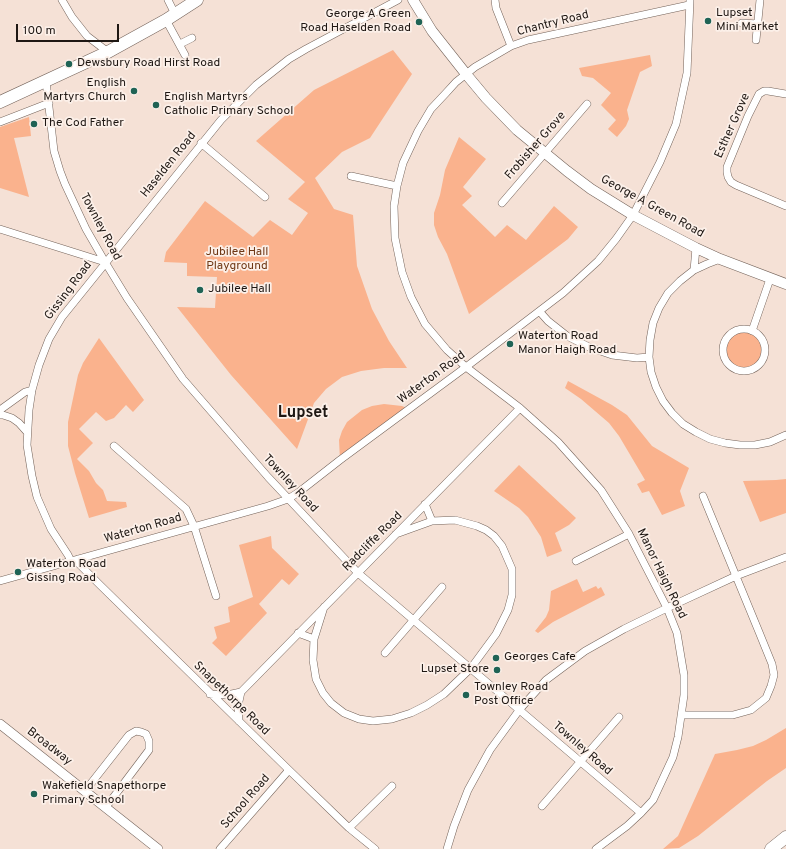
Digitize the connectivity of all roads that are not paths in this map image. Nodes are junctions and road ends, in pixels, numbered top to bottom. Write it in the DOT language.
graph roads {
  1 [pos="62,0"];
  2 [pos="168,0"];
  3 [pos="197,0"];
  4 [pos="398,0"];
  5 [pos="413,0"];
  6 [pos="494,0"];
  7 [pos="760,0"];
  8 [pos="689,3"];
  9 [pos="171,17"];
  10 [pos="742,23"];
  11 [pos="758,24"];
  12 [pos="192,38"];
  13 [pos="756,40"];
  14 [pos="180,44"];
  15 [pos="511,46"];
  16 [pos="108,52"];
  17 [pos="185,55"];
  18 [pos="466,74"];
  19 [pos="46,81"];
  20 [pos="786,94"];
  21 [pos="0,102"];
  22 [pos="49,103"];
  23 [pos="587,104"];
  24 [pos="0,122"];
  25 [pos="201,143"];
  26 [pos="544,154"];
  27 [pos="351,176"];
  28 [pos="397,186"];
  29 [pos="265,197"];
  30 [pos="502,203"];
  31 [pos="786,206"];
  32 [pos="633,215"];
  33 [pos="0,229"];
  34 [pos="696,248"];
  35 [pos="720,259"];
  36 [pos="105,262"];
  37 [pos="694,270"];
  38 [pos="770,279"];
  39 [pos="786,284"];
  40 [pos="540,312"];
  41 [pos="752,331"];
  42 [pos="649,357"];
  43 [pos="466,367"];
  44 [pos="32,390"];
  45 [pos="520,408"];
  46 [pos="0,410"];
  47 [pos="0,415"];
  48 [pos="27,432"];
  49 [pos="786,435"];
  50 [pos="114,446"];
  51 [pos="703,496"];
  52 [pos="288,499"];
  53 [pos="425,504"];
  54 [pos="432,521"];
  55 [pos="194,526"];
  56 [pos="396,534"];
  57 [pos="629,534"];
  58 [pos="786,556"];
  59 [pos="74,560"];
  60 [pos="576,561"];
  61 [pos="358,573"];
  62 [pos="736,576"];
  63 [pos="0,581"];
  64 [pos="442,588"];
  65 [pos="216,596"];
  66 [pos="324,607"];
  67 [pos="667,608"];
  68 [pos="414,620"];
  69 [pos="298,633"];
  70 [pos="314,640"];
  71 [pos="385,653"];
  72 [pos="471,668"];
  73 [pos="241,692"];
  74 [pos="210,694"];
  75 [pos="520,709"];
  76 [pos="682,714"];
  77 [pos="619,717"];
  78 [pos="239,721"];
  79 [pos="0,724"];
  80 [pos="580,762"];
  81 [pos="289,770"];
  82 [pos="392,786"];
  83 [pos="85,791"];
  84 [pos="542,806"];
  85 [pos="106,807"];
  86 [pos="641,813"];
  87 [pos="349,828"];
  88 [pos="786,837"];
  89 [pos="158,849"];
  90 [pos="220,849"];
  91 [pos="375,849"];
  92 [pos="448,849"];
  93 [pos="596,849"];
  94 [pos="771,849"];
  1 -- 16 [label="street"];
  2 -- 9 [label="street"];
  3 -- 9 [label="highway"];
  4 -- 25 [label="street, Haselden Road"];
  5 -- 18 [label="main road, George A Green Road"];
  6 -- 15 [label="street"];
  7 -- 11 [label="street"];
  8 -- 15 [label="street, Chantry Road"];
  8 -- 32 [label="street, Waterton Road"];
  9 -- 14 [label="street"];
  9 -- 16 [label="highway"];
  10 -- 11 [label="street"];
  11 -- 13 [label="street"];
  12 -- 14 [label="street"];
  14 -- 17 [label="street"];
  15 -- 18 [label="street, Chantry Road"];
  16 -- 19 [label="highway"];
  18 -- 26 [label="main road, George A Green Road"];
  18 -- 28 [label="street, Chantry Road"];
  19 -- 21 [label="highway"];
  19 -- 22 [label="street, Townley Road"];
  20 -- 31 [label="street, Esther Grove"];
  22 -- 24 [label="street"];
  22 -- 36 [label="street, Townley Road"];
  23 -- 26 [label="street, Frobisher Grove"];
  25 -- 29 [label="street"];
  25 -- 36 [label="street, Haselden Road"];
  26 -- 30 [label="street, Frobisher Grove"];
  26 -- 32 [label="main road, George A Green Road"];
  27 -- 28 [label="street"];
  28 -- 43 [label="street, Chantry Road"];
  32 -- 34 [label="main road, George A Green Road"];
  32 -- 40 [label="street, Waterton Road"];
  33 -- 36 [label="street"];
  34 -- 35 [label="main road, George A Green Road"];
  34 -- 37 [label="street"];
  35 -- 37 [label="street"];
  35 -- 38 [label="main road, George A Green Road"];
  36 -- 44 [label="street, Gissing Road"];
  36 -- 52 [label="street, Townley Road"];
  37 -- 42 [label="street"];
  38 -- 39 [label="main road, George A Green Road"];
  38 -- 41 [label="street"];
  40 -- 42 [label="street"];
  40 -- 43 [label="street, Waterton Road"];
  41 -- 41 [label="street"];
  42 -- 49 [label="street"];
  43 -- 45 [label="street, Manor Haigh Road"];
  43 -- 52 [label="street, Waterton Road"];
  44 -- 46 [label="street"];
  44 -- 48 [label="street, Gissing Road"];
  45 -- 53 [label="street, Radcliffe Road"];
  45 -- 57 [label="street, Manor Haigh Road"];
  47 -- 48 [label="street"];
  48 -- 59 [label="street, Gissing Road"];
  50 -- 55 [label="street"];
  51 -- 62 [label="street"];
  52 -- 55 [label="street, Waterton Road"];
  52 -- 61 [label="street, Townley Road"];
  53 -- 54 [label="street"];
  53 -- 56 [label="street, Radcliffe Road"];
  54 -- 56 [label="street"];
  54 -- 72 [label="street"];
  55 -- 59 [label="street, Waterton Road"];
  55 -- 65 [label="street"];
  56 -- 61 [label="street, Radcliffe Road"];
  57 -- 60 [label="street"];
  57 -- 67 [label="street, Manor Haigh Road"];
  58 -- 62 [label="street"];
  59 -- 63 [label="street, Waterton Road"];
  59 -- 74 [label="street, Snapethorpe Road"];
  61 -- 66 [label="street, Radcliffe Road"];
  61 -- 68 [label="street, Townley Road"];
  62 -- 67 [label="street"];
  62 -- 76 [label="street"];
  64 -- 68 [label="street"];
  66 -- 69 [label="street, Radcliffe Road"];
  66 -- 70 [label="street"];
  67 -- 75 [label="street"];
  67 -- 76 [label="street, Manor Haigh Road"];
  68 -- 71 [label="street"];
  68 -- 72 [label="street, Townley Road"];
  69 -- 70 [label="street"];
  69 -- 73 [label="street, Radcliffe Road"];
  70 -- 72 [label="street"];
  72 -- 75 [label="street, Townley Road"];
  73 -- 74 [label="street"];
  73 -- 78 [label="street"];
  74 -- 78 [label="street, Snapethorpe Road"];
  75 -- 80 [label="street, Townley Road"];
  75 -- 92 [label="street"];
  76 -- 86 [label="street, Manor Haigh Road"];
  77 -- 80 [label="street"];
  78 -- 81 [label="street, Snapethorpe Road"];
  79 -- 83 [label="street, Broadway"];
  80 -- 84 [label="street"];
  80 -- 86 [label="street, Townley Road"];
  81 -- 87 [label="street, Snapethorpe Road"];
  81 -- 90 [label="street, School Road"];
  82 -- 87 [label="street"];
  83 -- 85 [label="street, Broadway"];
  83 -- 85 [label="street"];
  85 -- 89 [label="street, Broadway"];
  86 -- 93 [label="street, Manor Haigh Road"];
  87 -- 91 [label="street, Snapethorpe Road"];
  88 -- 94 [label="highway"];
}
